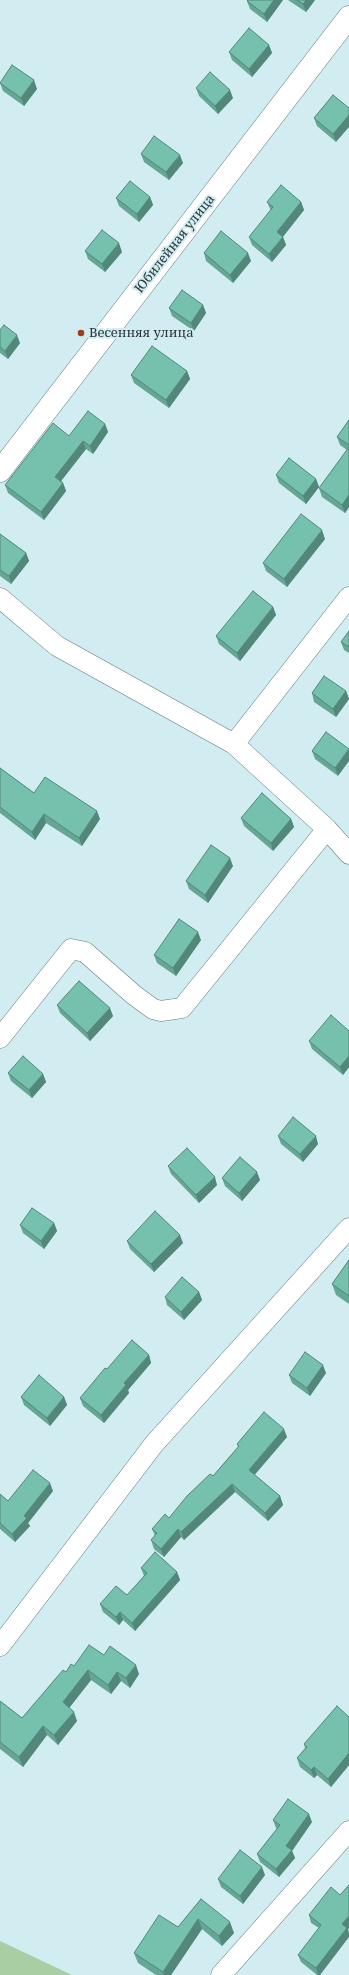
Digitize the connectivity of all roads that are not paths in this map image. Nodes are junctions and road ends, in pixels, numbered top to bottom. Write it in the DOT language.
graph roads {
  1 [pos="349,17"];
  2 [pos="0,471"];
  3 [pos="349,596"];
  4 [pos="0,598"];
  5 [pos="234,744"];
  6 [pos="327,829"];
  7 [pos="349,854"];
  8 [pos="0,1038"];
  9 [pos="349,1228"];
  10 [pos="0,1646"];
  11 [pos="349,1831"];
  12 [pos="222,1975"];
  1 -- 2 [label="street, Юбилейная улица"];
  3 -- 5 [label="street"];
  4 -- 5 [label="street"];
  5 -- 6 [label="street"];
  6 -- 7 [label="street"];
  6 -- 8 [label="street"];
  9 -- 10 [label="street"];
  11 -- 12 [label="street"];
}
